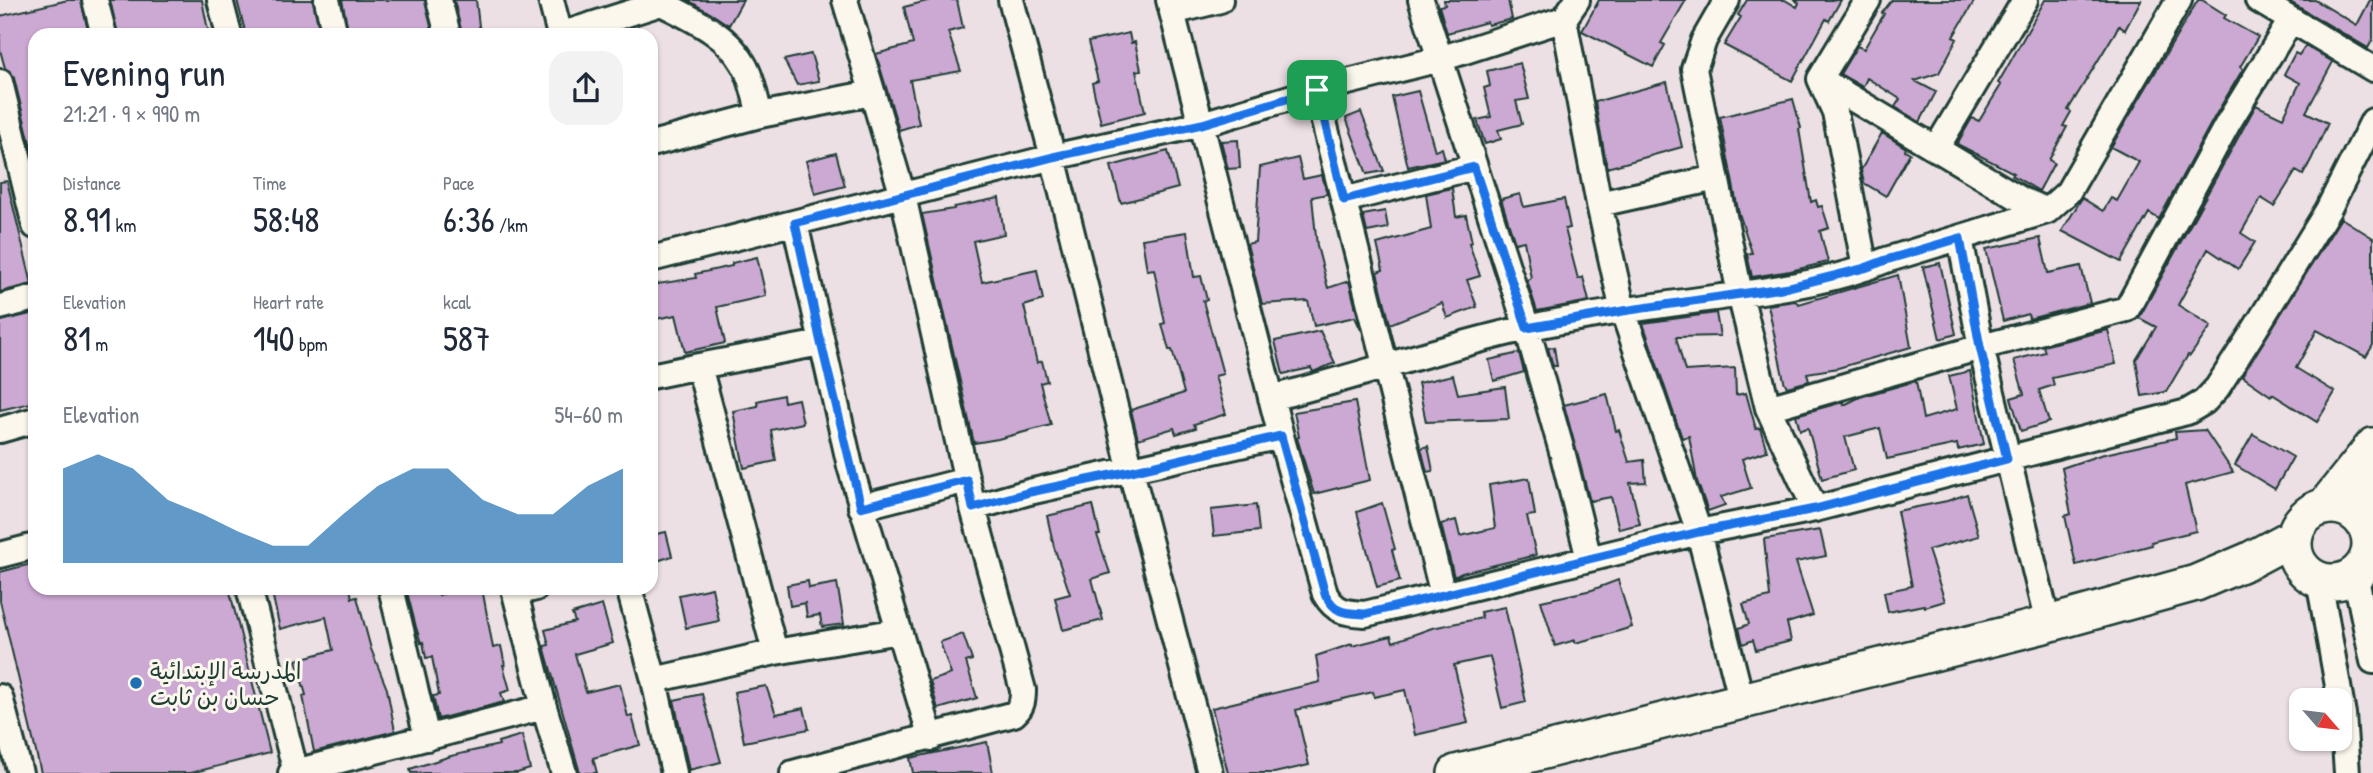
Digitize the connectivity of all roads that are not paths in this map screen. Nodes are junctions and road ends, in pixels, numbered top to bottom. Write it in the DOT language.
graph roads {
  1 [pos="95,0"];
  2 [pos="220,0"];
  3 [pos="327,0"];
  4 [pos="439,0"];
  5 [pos="551,0"];
  6 [pos="845,0"];
  7 [pos="1011,0"];
  8 [pos="1220,0"];
  9 [pos="1421,0"];
  10 [pos="1727,0"];
  11 [pos="1868,0"];
  12 [pos="2025,0"];
  13 [pos="2179,0"];
  14 [pos="2258,0"];
  15 [pos="658,2"];
  16 [pos="1170,6"];
  17 [pos="1570,9"];
  18 [pos="2291,20"];
  19 [pos="102,28"];
  20 [pos="227,28"];
  21 [pos="333,28"];
  22 [pos="446,28"];
  23 [pos="558,28"];
  24 [pos="581,28"];
  25 [pos="1440,59"];
  26 [pos="2373,69"];
  27 [pos="1820,79"];
  28 [pos="0,82"];
  29 [pos="1317,90"];
  30 [pos="872,93"];
  31 [pos="760,115"];
  32 [pos="2373,121"];
  33 [pos="1202,124"];
  34 [pos="658,142"];
  35 [pos="1936,149"];
  36 [pos="1053,157"];
  37 [pos="28,166"];
  38 [pos="1474,167"];
  39 [pos="1716,178"];
  40 [pos="903,196"];
  41 [pos="1344,200"];
  42 [pos="1600,204"];
  43 [pos="2047,211"];
  44 [pos="795,223"];
  45 [pos="1960,238"];
  46 [pos="658,257"];
  47 [pos="1865,268"];
  48 [pos="1740,294"];
  49 [pos="28,300"];
  50 [pos="0,307"];
  51 [pos="1623,311"];
  52 [pos="1527,328"];
  53 [pos="821,343"];
  54 [pos="1980,347"];
  55 [pos="699,366"];
  56 [pos="1386,366"];
  57 [pos="658,375"];
  58 [pos="1271,398"];
  59 [pos="1769,408"];
  60 [pos="28,422"];
  61 [pos="0,430"];
  62 [pos="1281,436"];
  63 [pos="2373,446"];
  64 [pos="2007,459"];
  65 [pos="1131,471"];
  66 [pos="967,480"];
  67 [pos="2373,485"];
  68 [pos="861,507"];
  69 [pos="2324,507"];
  70 [pos="973,508"];
  71 [pos="1815,509"];
  72 [pos="1699,532"];
  73 [pos="2295,536"];
  74 [pos="28,548"];
  75 [pos="2366,554"];
  76 [pos="0,555"];
  77 [pos="1588,559"];
  78 [pos="2313,577"];
  79 [pos="2196,583"];
  80 [pos="1443,594"];
  81 [pos="251,595"];
  82 [pos="393,595"];
  83 [pos="522,595"];
  84 [pos="631,595"];
  85 [pos="2048,624"];
  86 [pos="899,631"];
  87 [pos="775,653"];
  88 [pos="2373,661"];
  89 [pos="654,680"];
  90 [pos="0,697"];
  91 [pos="1742,702"];
  92 [pos="544,707"];
  93 [pos="427,738"];
  94 [pos="931,738"];
  95 [pos="20,773"];
  96 [pos="294,773"];
  97 [pos="564,773"];
  98 [pos="674,773"];
  99 [pos="793,773"];
  100 [pos="1210,773"];
  101 [pos="1456,773"];
  102 [pos="2347,773"];
  1 -- 19 [label="street"];
  2 -- 20 [label="street"];
  3 -- 21 [label="street"];
  4 -- 22 [label="street"];
  5 -- 23 [label="street"];
  6 -- 30 [label="street"];
  7 -- 36 [label="street"];
  8 -- 16 [label="street"];
  9 -- 25 [label="street"];
  10 -- 39 [label="street"];
  11 -- 27 [label="street"];
  12 -- 35 [label="street"];
  13 -- 43 [label="street"];
  14 -- 18 [label="street"];
  15 -- 24 [label="street"];
  15 -- 31 [label="street"];
  16 -- 33 [label="street"];
  17 -- 25 [label="street"];
  17 -- 42 [label="street"];
  18 -- 26 [label="street"];
  18 -- 54 [label="street"];
  25 -- 29 [label="street"];
  25 -- 38 [label="street"];
  27 -- 35 [label="street"];
  27 -- 47 [label="street"];
  28 -- 37 [label="street"];
  29 -- 33 [label="street"];
  29 -- 41 [label="street"];
  30 -- 31 [label="street"];
  30 -- 40 [label="street"];
  31 -- 34 [label="street"];
  32 -- 64 [label="street"];
  33 -- 36 [label="street"];
  33 -- 58 [label="street"];
  35 -- 43 [label="street"];
  36 -- 40 [label="street"];
  36 -- 65 [label="street"];
  38 -- 41 [label="street"];
  38 -- 52 [label="street"];
  39 -- 42 [label="street"];
  39 -- 48 [label="street"];
  40 -- 44 [label="street"];
  40 -- 66 [label="street"];
  41 -- 56 [label="street"];
  42 -- 51 [label="street"];
  43 -- 45 [label="street"];
  44 -- 46 [label="street"];
  44 -- 53 [label="street"];
  45 -- 47 [label="street"];
  45 -- 54 [label="street"];
  47 -- 48 [label="street"];
  48 -- 51 [label="street"];
  48 -- 59 [label="street"];
  49 -- 50 [label="street"];
  51 -- 52 [label="street"];
  51 -- 72 [label="street"];
  52 -- 56 [label="street"];
  52 -- 77 [label="street"];
  53 -- 55 [label="street"];
  53 -- 68 [label="street"];
  54 -- 59 [label="street"];
  54 -- 64 [label="street"];
  55 -- 57 [label="street"];
  55 -- 87 [label="street"];
  56 -- 58 [label="street"];
  56 -- 80 [label="street"];
  58 -- 62 [label="street"];
  59 -- 71 [label="street"];
  60 -- 61 [label="street"];
  62 -- 65 [label="street"];
  62 -- 80 [label="street"];
  63 -- 69 [label="main road"];
  64 -- 71 [label="street"];
  64 -- 85 [label="street"];
  65 -- 70 [label="street"];
  65 -- 100 [label="street"];
  66 -- 68 [label="street"];
  66 -- 70 [label="street"];
  67 -- 75 [label="main road"];
  68 -- 86 [label="street"];
  69 -- 73 [label="main road"];
  69 -- 75 [label="main road"];
  70 -- 94 [label="street"];
  71 -- 72 [label="street"];
  72 -- 77 [label="street"];
  72 -- 91 [label="street"];
  73 -- 78 [label="main road"];
  73 -- 79 [label="main road"];
  74 -- 76 [label="street"];
  75 -- 78 [label="main road"];
  75 -- 88 [label="street"];
  77 -- 80 [label="street"];
  78 -- 79 [label="main road"];
  78 -- 102 [label="street"];
  79 -- 85 [label="main road"];
  81 -- 96 [label="street"];
  82 -- 93 [label="street"];
  83 -- 92 [label="street"];
  84 -- 89 [label="street"];
  85 -- 91 [label="main road"];
  86 -- 87 [label="street"];
  86 -- 94 [label="street"];
  87 -- 89 [label="street"];
  89 -- 98 [label="street"];
  90 -- 95 [label="street"];
  91 -- 101 [label="main road"];
  92 -- 93 [label="street"];
  92 -- 97 [label="street"];
  93 -- 96 [label="street"];
  94 -- 99 [label="street"];
}
